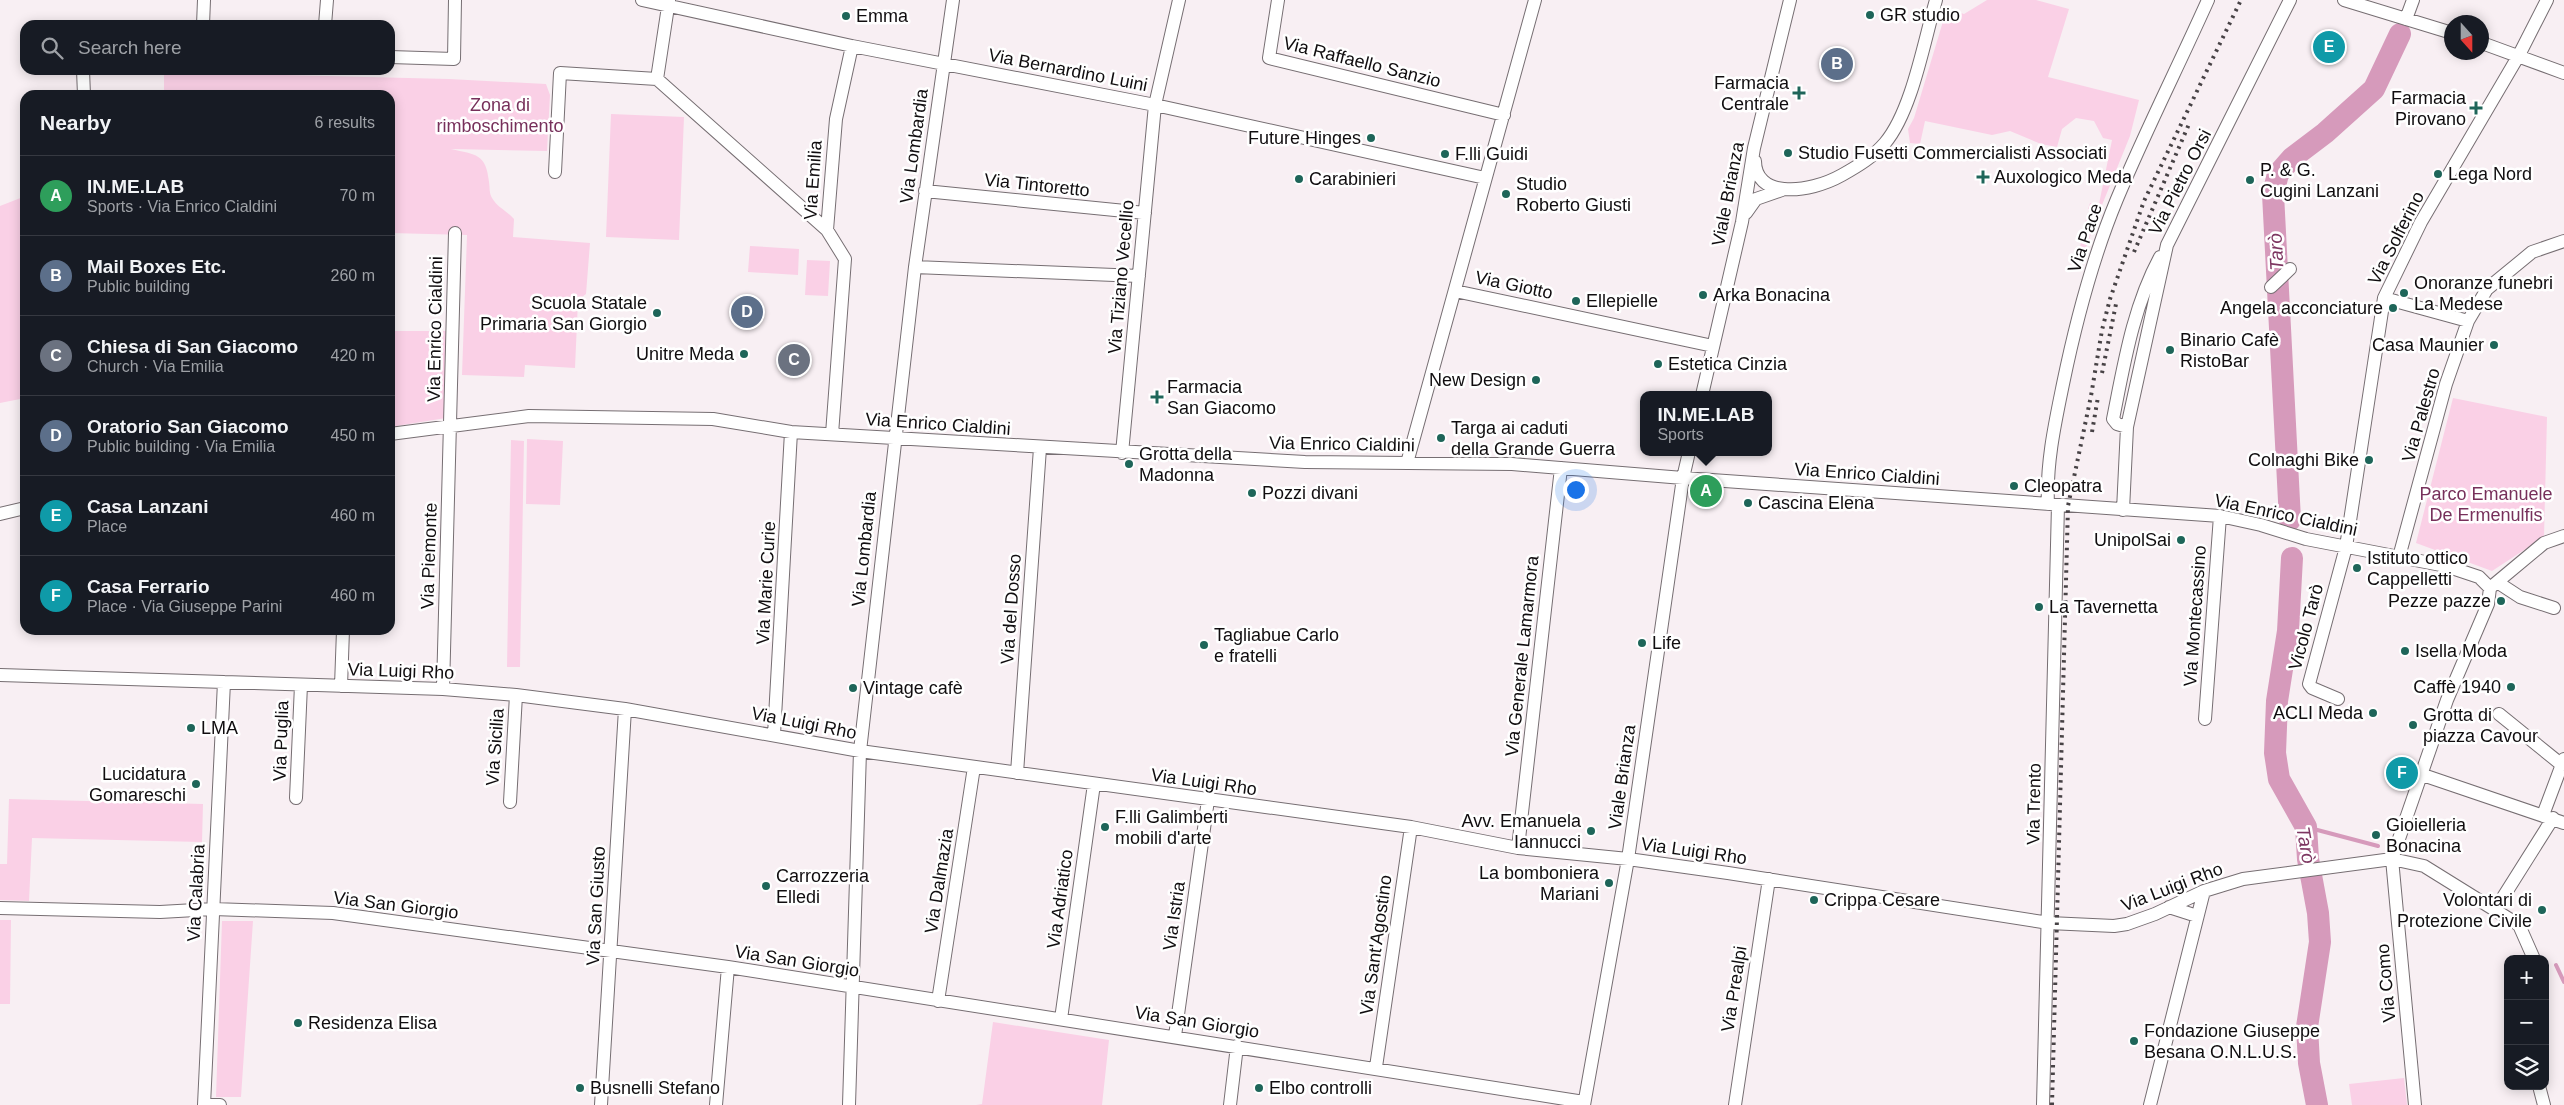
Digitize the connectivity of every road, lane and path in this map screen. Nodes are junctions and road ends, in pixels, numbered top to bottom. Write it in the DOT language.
graph roads {
  1 [pos="204,0"];
  2 [pos="326,0"];
  3 [pos="455,0"];
  4 [pos="642,0"];
  5 [pos="953,0"];
  6 [pos="1179,0"];
  7 [pos="1278,0"];
  8 [pos="1535,0"];
  9 [pos="1790,0"];
  10 [pos="1936,0"];
  11 [pos="2208,0"];
  12 [pos="2290,0"];
  13 [pos="2344,0"];
  14 [pos="2414,0"];
  15 [pos="2547,0"];
  16 [pos="669,2"];
  17 [pos="2406,19"];
  18 [pos="203,20"];
  19 [pos="325,20"];
  20 [pos="2444,31"];
  21 [pos="2489,45"];
  22 [pos="852,46"];
  23 [pos="2519,55"];
  24 [pos="395,57"];
  25 [pos="943,63"];
  26 [pos="2564,72"];
  27 [pos="83,75"];
  28 [pos="657,79"];
  29 [pos="84,90"];
  30 [pos="1155,105"];
  31 [pos="1504,115"];
  32 [pos="1754,148"];
  33 [pos="555,172"];
  34 [pos="1486,178"];
  35 [pos="1784,189"];
  36 [pos="925,191"];
  37 [pos="1145,213"];
  38 [pos="1742,222"];
  39 [pos="827,230"];
  40 [pos="455,234"];
  41 [pos="2564,241"];
  42 [pos="915,267"];
  43 [pos="2290,269"];
  44 [pos="1139,276"];
  45 [pos="2271,287"];
  46 [pos="1455,290"];
  47 [pos="2384,298"];
  48 [pos="2468,321"];
  49 [pos="1714,346"];
  50 [pos="1703,391"];
  51 [pos="451,425"];
  52 [pos="791,432"];
  53 [pos="395,433"];
  54 [pos="832,434"];
  55 [pos="894,439"];
  56 [pos="1040,448"];
  57 [pos="1122,453"];
  58 [pos="1688,456"];
  59 [pos="1408,463"];
  60 [pos="1561,468"];
  61 [pos="1683,478"];
  62 [pos="2053,504"];
  63 [pos="20,509"];
  64 [pos="2123,510"];
  65 [pos="0,514"];
  66 [pos="2220,516"];
  67 [pos="2564,536"];
  68 [pos="2346,547"];
  69 [pos="2399,556"];
  70 [pos="2494,585"];
  71 [pos="2554,608"];
  72 [pos="343,635"];
  73 [pos="0,675"];
  74 [pos="224,682"];
  75 [pos="301,685"];
  76 [pos="341,686"];
  77 [pos="442,689"];
  78 [pos="516,695"];
  79 [pos="2338,700"];
  80 [pos="625,709"];
  81 [pos="2499,714"];
  82 [pos="2205,719"];
  83 [pos="774,735"];
  84 [pos="860,751"];
  85 [pos="2563,762"];
  86 [pos="974,767"];
  87 [pos="1017,773"];
  88 [pos="2420,774"];
  89 [pos="1094,784"];
  90 [pos="296,798"];
  91 [pos="1208,800"];
  92 [pos="510,802"];
  93 [pos="2553,819"];
  94 [pos="1410,827"];
  95 [pos="1518,848"];
  96 [pos="2392,858"];
  97 [pos="1628,859"];
  98 [pos="1769,879"];
  99 [pos="2204,890"];
  100 [pos="2169,907"];
  101 [pos="0,908"];
  102 [pos="213,909"];
  103 [pos="2495,910"];
  104 [pos="2197,916"];
  105 [pos="2049,923"];
  106 [pos="612,951"];
  107 [pos="2532,955"];
  108 [pos="728,967"];
  109 [pos="854,988"];
  110 [pos="938,1000"];
  111 [pos="1061,1019"];
  112 [pos="1176,1036"];
  113 [pos="1237,1046"];
  114 [pos="1376,1067"];
  115 [pos="2540,1090"];
  116 [pos="1584,1103"];
  117 [pos="204,1105"];
  118 [pos="220,1105"];
  119 [pos="601,1105"];
  120 [pos="716,1105"];
  121 [pos="849,1105"];
  122 [pos="1230,1105"];
  123 [pos="1734,1105"];
  124 [pos="2043,1105"];
  125 [pos="2150,1105"];
  126 [pos="2415,1105"];
  127 [pos="2544,1105"];
  1 -- 18 [label="street"];
  2 -- 19 [label="street"];
  3 -- 24 [label="street"];
  4 -- 16 [label="street, Via Bernardino Luini"];
  5 -- 25 [label="street, Via Lombardia"];
  6 -- 30 [label="street, Via Tiziano Vecellio"];
  7 -- 31 [label="street, Via Raffaello Sanzio"];
  8 -- 31 [label="street"];
  9 -- 32 [label="street, Viale Brianza"];
  10 -- 35 [label="street"];
  11 -- 62 [label="street, Via Pace"];
  12 -- 64 [label="street, Via Pietro Orsi"];
  13 -- 17 [label="street"];
  14 -- 17 [label="street"];
  15 -- 23 [label="street, Via Solferino"];
  16 -- 22 [label="street, Via Bernardino Luini"];
  16 -- 28 [label="street"];
  17 -- 20 [label="street"];
  21 -- 23 [label="street"];
  22 -- 25 [label="street, Via Bernardino Luini"];
  22 -- 39 [label="street, Via Emilia"];
  23 -- 26 [label="street"];
  23 -- 47 [label="street, Via Solferino"];
  25 -- 30 [label="street, Via Bernardino Luini"];
  25 -- 36 [label="street, Via Lombardia"];
  27 -- 29 [label="street"];
  28 -- 33 [label="street"];
  28 -- 39 [label="street"];
  30 -- 34 [label="street, Via Bernardino Luini"];
  30 -- 37 [label="street, Via Tiziano Vecellio"];
  31 -- 34 [label="street"];
  32 -- 35 [label="street"];
  32 -- 38 [label="street, Viale Brianza"];
  34 -- 46 [label="street"];
  35 -- 38 [label="street"];
  36 -- 37 [label="street, Via Tintoretto"];
  36 -- 42 [label="street, Via Lombardia"];
  37 -- 44 [label="street, Via Tiziano Vecellio"];
  38 -- 49 [label="street, Viale Brianza"];
  39 -- 54 [label="street, Via Emilia"];
  40 -- 51 [label="street, Via Enrico Cialdini"];
  41 -- 48 [label="street, Via Palestro"];
  42 -- 44 [label="street"];
  42 -- 55 [label="street, Via Lombardia"];
  43 -- 45 [label="street"];
  44 -- 57 [label="street, Via Tiziano Vecellio"];
  46 -- 49 [label="street, Via Giotto"];
  46 -- 59 [label="street"];
  47 -- 48 [label="street"];
  47 -- 68 [label="street, Via Solferino"];
  48 -- 69 [label="street, Via Palestro"];
  49 -- 50 [label="street, Viale Brianza"];
  51 -- 52 [label="street, Via Enrico Cialdini"];
  51 -- 53 [label="street, Via Enrico Cialdini"];
  51 -- 77 [label="street, Via Piemonte"];
  52 -- 54 [label="street, Via Enrico Cialdini"];
  52 -- 83 [label="street, Via Marie Curie"];
  54 -- 55 [label="street, Via Enrico Cialdini"];
  55 -- 56 [label="street, Via Enrico Cialdini"];
  55 -- 84 [label="street, Via Lombardia"];
  56 -- 57 [label="street, Via Enrico Cialdini"];
  56 -- 87 [label="street, Via del Dosso"];
  57 -- 59 [label="street, Via Enrico Cialdini"];
  58 -- 61 [label="street, Viale Brianza"];
  59 -- 60 [label="street, Via Enrico Cialdini"];
  60 -- 61 [label="street, Via Enrico Cialdini"];
  60 -- 95 [label="street, Via Generale Lamarmora"];
  61 -- 62 [label="street, Via Enrico Cialdini"];
  61 -- 97 [label="street, Viale Brianza"];
  62 -- 64 [label="street, Via Enrico Cialdini"];
  62 -- 105 [label="street, Via Trento"];
  63 -- 65 [label="street"];
  64 -- 66 [label="street, Via Enrico Cialdini"];
  66 -- 68 [label="street, Via Enrico Cialdini"];
  66 -- 82 [label="street, Via Montecassino"];
  67 -- 70 [label="street"];
  68 -- 69 [label="street, Via Enrico Cialdini"];
  68 -- 79 [label="street, Vicolo Tarò"];
  69 -- 70 [label="street, Via Enrico Cialdini"];
  70 -- 71 [label="street, Via Enrico Cialdini"];
  70 -- 88 [label="street"];
  72 -- 76 [label="street"];
  73 -- 74 [label="street, Via Luigi Rho"];
  74 -- 75 [label="street, Via Luigi Rho"];
  74 -- 102 [label="street, Via Calabria"];
  75 -- 76 [label="street, Via Luigi Rho"];
  75 -- 90 [label="street, Via Puglia"];
  76 -- 77 [label="street, Via Luigi Rho"];
  77 -- 78 [label="street, Via Luigi Rho"];
  78 -- 80 [label="street, Via Luigi Rho"];
  78 -- 92 [label="street, Via Sicilia"];
  80 -- 83 [label="street, Via Luigi Rho"];
  80 -- 106 [label="street, Via San Giusto"];
  81 -- 85 [label="street"];
  83 -- 84 [label="street, Via Luigi Rho"];
  84 -- 86 [label="street, Via Luigi Rho"];
  84 -- 109 [label="street, Via Lombardia"];
  85 -- 93 [label="street"];
  86 -- 87 [label="street, Via Luigi Rho"];
  86 -- 110 [label="street, Via Dalmazia"];
  87 -- 89 [label="street, Via Luigi Rho"];
  88 -- 93 [label="street"];
  88 -- 96 [label="street"];
  89 -- 91 [label="street, Via Luigi Rho"];
  89 -- 111 [label="street, Via Adriatico"];
  91 -- 94 [label="street, Via Luigi Rho"];
  91 -- 112 [label="street, Via Istria"];
  93 -- 103 [label="street"];
  94 -- 95 [label="street, Via Luigi Rho"];
  94 -- 114 [label="street, Via Sant'Agostino"];
  95 -- 97 [label="street, Via Luigi Rho"];
  96 -- 99 [label="street, Via Luigi Rho"];
  96 -- 103 [label="street"];
  96 -- 126 [label="street, Via Como"];
  97 -- 98 [label="street, Via Luigi Rho"];
  97 -- 116 [label="street, Viale Brianza"];
  98 -- 105 [label="street, Via Luigi Rho"];
  98 -- 123 [label="street, Via Prealpi"];
  99 -- 100 [label="street, Via Luigi Rho"];
  99 -- 104 [label="street"];
  100 -- 104 [label="street"];
  100 -- 105 [label="street, Via Luigi Rho"];
  101 -- 102 [label="street, Via San Giorgio"];
  102 -- 106 [label="street, Via San Giorgio"];
  102 -- 117 [label="street, Via Calabria"];
  103 -- 107 [label="street"];
  104 -- 125 [label="street"];
  105 -- 124 [label="street, Via Trento"];
  106 -- 108 [label="street, Via San Giorgio"];
  106 -- 119 [label="street, Via San Giusto"];
  108 -- 109 [label="street, Via San Giorgio"];
  108 -- 120 [label="street"];
  109 -- 110 [label="street, Via San Giorgio"];
  109 -- 121 [label="street, Via Lombardia"];
  110 -- 111 [label="street, Via San Giorgio"];
  111 -- 112 [label="street, Via San Giorgio"];
  112 -- 113 [label="street, Via San Giorgio"];
  113 -- 114 [label="street, Via San Giorgio"];
  113 -- 122 [label="street"];
  114 -- 116 [label="street, Via San Giorgio"];
  115 -- 127 [label="street"];
  117 -- 118 [label="street"];
}
